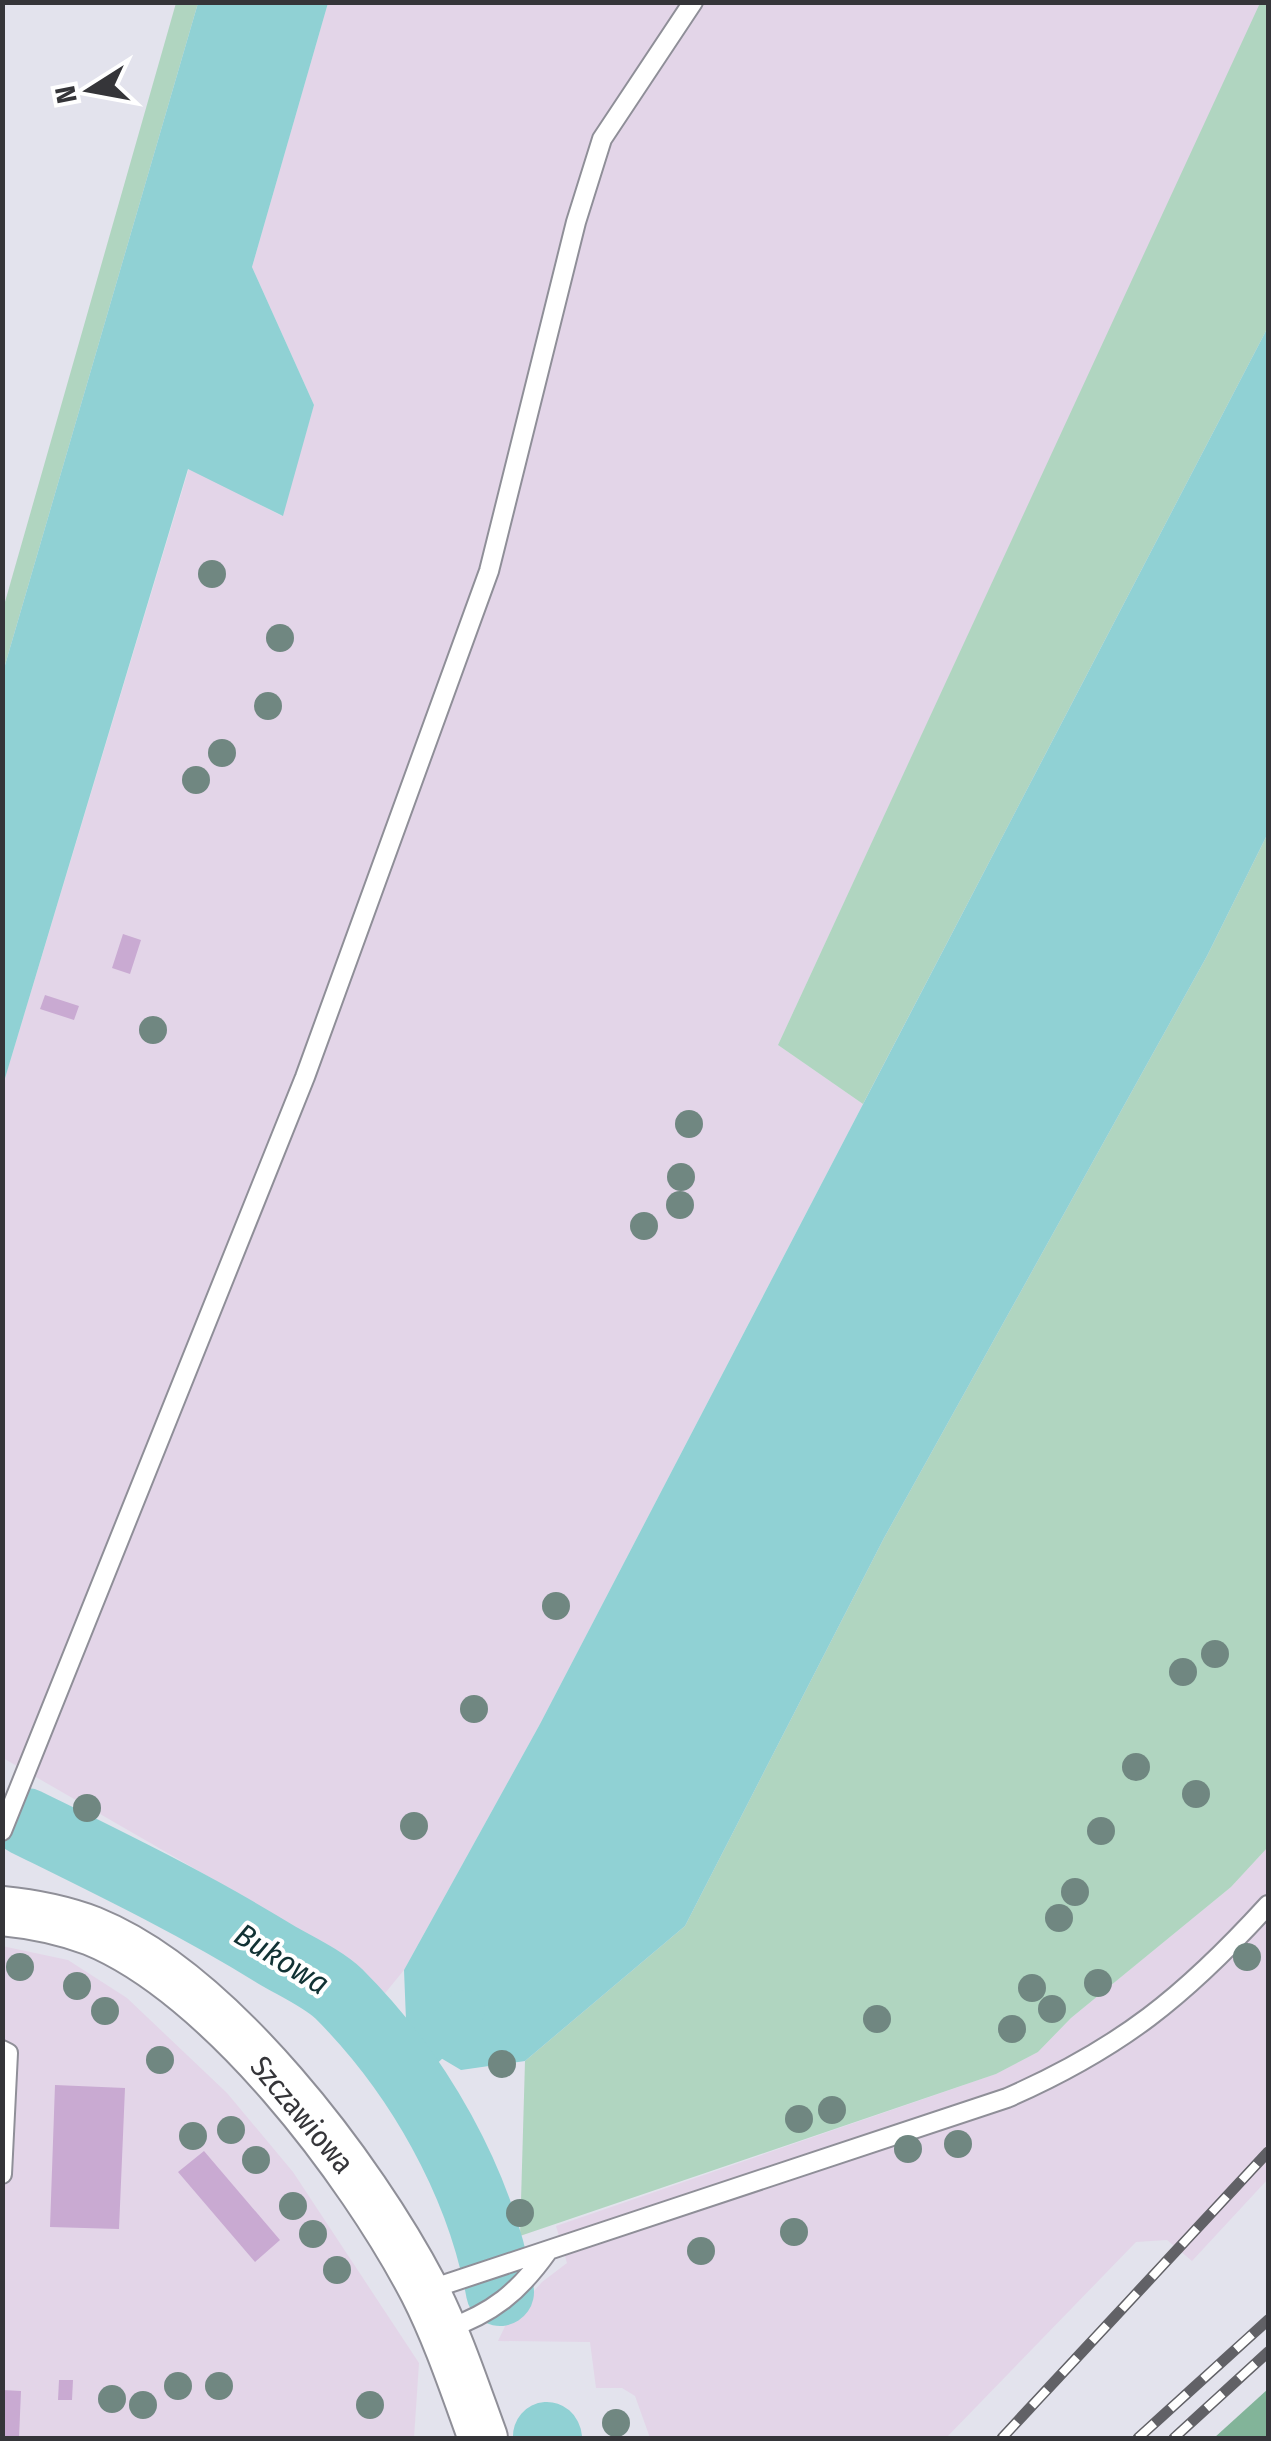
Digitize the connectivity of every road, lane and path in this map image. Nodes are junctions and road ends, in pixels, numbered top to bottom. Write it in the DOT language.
graph roads {
  1 [pos="693,2"];
  2 [pos="2,1831"];
  3 [pos="1268,1904"];
  4 [pos="2,1911"];
  5 [pos="2,2050"];
  6 [pos="2,2174"];
  7 [pos="548,2251"];
  8 [pos="434,2311"];
  9 [pos="483,2438"];
  1 -- 2 [label="lane"];
  3 -- 7 [label="lane"];
  4 -- 8 [label="street, Szczawiowa"];
  5 -- 6 [label="lane"];
  7 -- 8 [label="lane"];
  7 -- 8 [label="lane"];
  8 -- 9 [label="street, Szczawiowa"];
}
